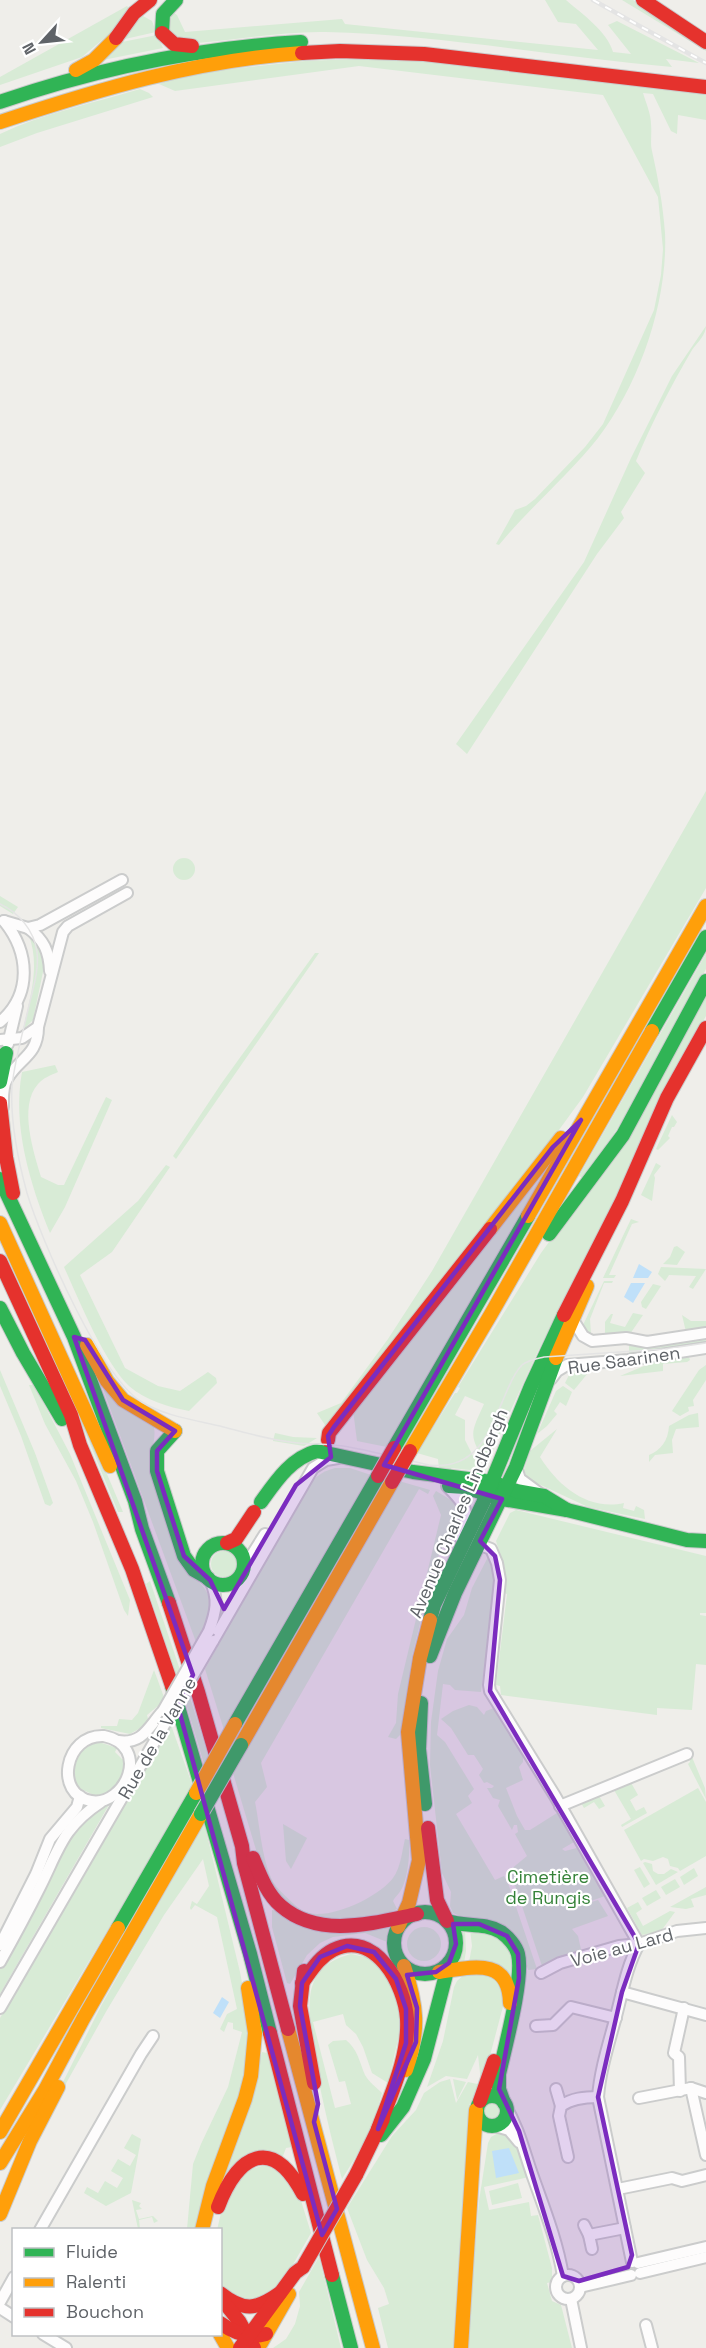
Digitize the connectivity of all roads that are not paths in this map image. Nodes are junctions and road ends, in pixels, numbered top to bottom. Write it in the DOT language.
graph roads {
  1 [pos="150,0"];
  2 [pos="643,0"];
  3 [pos="659,0"];
  4 [pos="174,1"];
  5 [pos="706,33"];
  6 [pos="706,42"];
  7 [pos="201,50"];
  8 [pos="586,69"];
  9 [pos="704,80"];
  10 [pos="57,82"];
  11 [pos="0,102"];
  12 [pos="0,122"];
  13 [pos="122,880"];
  14 [pos="127,893"];
  15 [pos="706,906"];
  16 [pos="2,920"];
  17 [pos="28,928"];
  18 [pos="706,937"];
  19 [pos="50,977"];
  20 [pos="706,981"];
  21 [pos="19,996"];
  22 [pos="0,1023"];
  23 [pos="38,1027"];
  24 [pos="706,1028"];
  25 [pos="4,1046"];
  26 [pos="27,1058"];
  27 [pos="0,1082"];
  28 [pos="0,1103"];
  29 [pos="581,1120"];
  30 [pos="2,1122"];
  31 [pos="0,1179"];
  32 [pos="10,1201"];
  33 [pos="622,1201"];
  34 [pos="0,1223"];
  35 [pos="0,1262"];
  36 [pos="0,1308"];
  37 [pos="491,1314"];
  38 [pos="573,1320"];
  39 [pos="706,1333"];
  40 [pos="74,1337"];
  41 [pos="706,1348"];
  42 [pos="548,1382"];
  43 [pos="329,1437"];
  44 [pos="80,1445"];
  45 [pos="310,1452"];
  46 [pos="334,1456"];
  47 [pos="313,1468"];
  48 [pos="413,1472"];
  49 [pos="518,1473"];
  50 [pos="447,1486"];
  51 [pos="489,1488"];
  52 [pos="504,1493"];
  53 [pos="544,1496"];
  54 [pos="567,1510"];
  55 [pos="174,1521"];
  56 [pos="142,1529"];
  57 [pos="465,1539"];
  58 [pos="706,1541"];
  59 [pos="226,1543"];
  60 [pos="479,1544"];
  61 [pos="212,1547"];
  62 [pos="242,1572"];
  63 [pos="209,1579"];
  64 [pos="439,1592"];
  65 [pos="211,1636"];
  66 [pos="164,1711"];
  67 [pos="118,1741"];
  68 [pos="687,1754"];
  69 [pos="129,1772"];
  70 [pos="80,1796"];
  71 [pos="103,1800"];
  72 [pos="560,1806"];
  73 [pos="242,1846"];
  74 [pos="406,1919"];
  75 [pos="447,1921"];
  76 [pos="706,1928"];
  77 [pos="639,1944"];
  78 [pos="0,1945"];
  79 [pos="250,1954"];
  80 [pos="401,1961"];
  81 [pos="0,1962"];
  82 [pos="444,1969"];
  83 [pos="541,1973"];
  84 [pos="302,1983"];
  85 [pos="622,1992"];
  86 [pos="0,2008"];
  87 [pos="684,2008"];
  88 [pos="706,2015"];
  89 [pos="616,2018"];
  90 [pos="83,2019"];
  91 [pos="536,2026"];
  92 [pos="153,2036"];
  93 [pos="556,2089"];
  94 [pos="685,2090"];
  95 [pos="706,2092"];
  96 [pos="598,2097"];
  97 [pos="639,2098"];
  98 [pos="505,2104"];
  99 [pos="478,2106"];
  100 [pos="561,2106"];
  101 [pos="314,2122"];
  102 [pos="493,2126"];
  103 [pos="378,2129"];
  104 [pos="0,2132"];
  105 [pos="369,2149"];
  106 [pos="525,2153"];
  107 [pos="706,2155"];
  108 [pos="568,2157"];
  109 [pos="0,2163"];
  110 [pos="706,2175"];
  111 [pos="618,2189"];
  112 [pos="471,2204"];
  113 [pos="315,2208"];
  114 [pos="0,2214"];
  115 [pos="584,2225"];
  116 [pos="41,2228"];
  117 [pos="202,2228"];
  118 [pos="213,2228"];
  119 [pos="625,2228"];
  120 [pos="589,2235"];
  121 [pos="706,2247"];
  122 [pos="592,2249"];
  123 [pos="706,2257"];
  124 [pos="303,2267"];
  125 [pos="634,2268"];
  126 [pos="563,2276"];
  127 [pos="12,2281"];
  128 [pos="579,2284"];
  129 [pos="280,2293"];
  130 [pos="222,2296"];
  131 [pos="222,2298"];
  132 [pos="571,2299"];
  133 [pos="0,2302"];
  134 [pos="222,2324"];
  135 [pos="646,2325"];
  136 [pos="46,2336"];
  137 [pos="253,2344"];
  138 [pos="66,2348"];
  139 [pos="240,2348"];
  140 [pos="351,2348"];
  141 [pos="373,2348"];
  142 [pos="461,2348"];
  143 [pos="581,2348"];
  144 [pos="652,2348"];
  1 -- 10 [label="main road"];
  2 -- 6 [label="main road"];
  3 -- 5 [label="main road"];
  4 -- 7 [label="main road"];
  7 -- 8 [label="main road"];
  7 -- 10 [label="main road"];
  8 -- 9 [label="main road"];
  8 -- 12 [label="main road"];
  10 -- 11 [label="main road"];
  13 -- 17 [label="street"];
  14 -- 19 [label="street"];
  15 -- 29 [label="main road"];
  16 -- 17 [label="street"];
  16 -- 21 [label="street"];
  17 -- 19 [label="street"];
  18 -- 37 [label="main road"];
  19 -- 23 [label="street"];
  20 -- 37 [label="main road"];
  21 -- 22 [label="street"];
  21 -- 25 [label="street"];
  23 -- 25 [label="street"];
  23 -- 26 [label="street"];
  24 -- 33 [label="main road, Avenue Charles Lindbergh"];
  25 -- 26 [label="street"];
  25 -- 27 [label="main road"];
  26 -- 30 [label="street"];
  28 -- 30 [label="main road"];
  29 -- 43 [label="main road"];
  29 -- 104 [label="main road, bridge"];
  30 -- 32 [label="main road"];
  31 -- 32 [label="main road"];
  32 -- 40 [label="main road"];
  33 -- 38 [label="main road, Avenue Charles Lindbergh"];
  33 -- 51 [label="main road, Avenue Charles Lindbergh"];
  34 -- 56 [label="main road"];
  35 -- 44 [label="main road"];
  36 -- 44 [label="main road"];
  37 -- 90 [label="main road, bridge"];
  38 -- 39 [label="street, Rue Saarinen"];
  38 -- 42 [label="main road, Avenue Charles Lindbergh"];
  40 -- 55 [label="main road"];
  40 -- 56 [label="main road"];
  41 -- 42 [label="street, Rue Saarinen"];
  42 -- 49 [label="main road, Avenue Charles Lindbergh"];
  43 -- 45 [label="main road"];
  43 -- 46 [label="main road"];
  44 -- 79 [label="main road"];
  45 -- 46 [label="main road"];
  45 -- 59 [label="main road"];
  46 -- 47 [label="street"];
  46 -- 48 [label="main road"];
  47 -- 62 [label="street"];
  47 -- 65 [label="street, Rue de la Vanne"];
  48 -- 50 [label="main road"];
  48 -- 51 [label="main road"];
  49 -- 52 [label="main road, Avenue Charles Lindbergh"];
  49 -- 53 [label="street"];
  50 -- 51 [label="main road"];
  50 -- 64 [label="street"];
  51 -- 52 [label="main road"];
  51 -- 57 [label="main road, Avenue Charles Lindbergh"];
  52 -- 53 [label="main road"];
  52 -- 54 [label="main road"];
  52 -- 60 [label="main road, Avenue Charles Lindbergh"];
  53 -- 54 [label="main road"];
  54 -- 58 [label="main road"];
  55 -- 61 [label="main road"];
  55 -- 63 [label="main road"];
  56 -- 73 [label="main road"];
  57 -- 60 [label="street"];
  57 -- 64 [label="main road, Avenue Charles Lindbergh"];
  59 -- 61 [label="main road"];
  59 -- 62 [label="main road"];
  60 -- 72 [label="street"];
  60 -- 75 [label="main road, Avenue Charles Lindbergh"];
  61 -- 63 [label="main road"];
  62 -- 63 [label="main road"];
  62 -- 65 [label="street"];
  63 -- 65 [label="street"];
  64 -- 74 [label="main road, Avenue Charles Lindbergh"];
  65 -- 66 [label="street, bridge"];
  65 -- 86 [label="street, Rue de la Vanne, bridge"];
  66 -- 67 [label="street"];
  66 -- 69 [label="street"];
  67 -- 69 [label="street"];
  67 -- 70 [label="street"];
  68 -- 72 [label="street"];
  69 -- 71 [label="street"];
  70 -- 71 [label="street"];
  70 -- 78 [label="street"];
  71 -- 81 [label="street"];
  72 -- 77 [label="street"];
  73 -- 74 [label="main road"];
  73 -- 101 [label="main road"];
  74 -- 75 [label="main road"];
  74 -- 80 [label="main road"];
  75 -- 82 [label="main road"];
  75 -- 98 [label="main road"];
  76 -- 77 [label="street, Voie au Lard"];
  77 -- 83 [label="street, Voie au Lard"];
  77 -- 85 [label="street"];
  79 -- 113 [label="main road"];
  79 -- 117 [label="main road"];
  80 -- 82 [label="main road"];
  80 -- 84 [label="main road"];
  80 -- 103 [label="main road"];
  82 -- 99 [label="main road"];
  82 -- 105 [label="main road"];
  84 -- 101 [label="main road"];
  84 -- 103 [label="main road"];
  85 -- 87 [label="street"];
  85 -- 89 [label="street"];
  87 -- 88 [label="street"];
  87 -- 94 [label="street"];
  89 -- 91 [label="street"];
  89 -- 96 [label="street"];
  90 -- 109 [label="main road"];
  90 -- 114 [label="main road"];
  92 -- 116 [label="street"];
  93 -- 100 [label="street"];
  94 -- 95 [label="street"];
  94 -- 97 [label="street"];
  94 -- 107 [label="street"];
  96 -- 100 [label="street"];
  96 -- 111 [label="street"];
  98 -- 99 [label="main road"];
  98 -- 102 [label="main road"];
  98 -- 106 [label="street"];
  99 -- 102 [label="main road"];
  99 -- 112 [label="main road"];
  100 -- 108 [label="street"];
  101 -- 141 [label="main road"];
  102 -- 106 [label="street"];
  102 -- 112 [label="main road"];
  103 -- 105 [label="main road"];
  105 -- 124 [label="main road, bridge"];
  106 -- 126 [label="street"];
  110 -- 111 [label="street"];
  111 -- 119 [label="street"];
  112 -- 142 [label="main road"];
  113 -- 118 [label="main road"];
  113 -- 140 [label="main road"];
  115 -- 120 [label="street"];
  119 -- 120 [label="street"];
  119 -- 125 [label="street"];
  120 -- 122 [label="street"];
  121 -- 125 [label="street"];
  123 -- 125 [label="street"];
  124 -- 129 [label="main road"];
  124 -- 137 [label="main road"];
  125 -- 128 [label="street"];
  126 -- 128 [label="street"];
  126 -- 132 [label="street"];
  127 -- 133 [label="street"];
  128 -- 132 [label="street"];
  129 -- 130 [label="main road"];
  129 -- 137 [label="main road"];
  131 -- 137 [label="main road"];
  132 -- 143 [label="street"];
  134 -- 137 [label="main road"];
  135 -- 144 [label="street"];
  136 -- 138 [label="street"];
  137 -- 139 [label="main road"];
}
